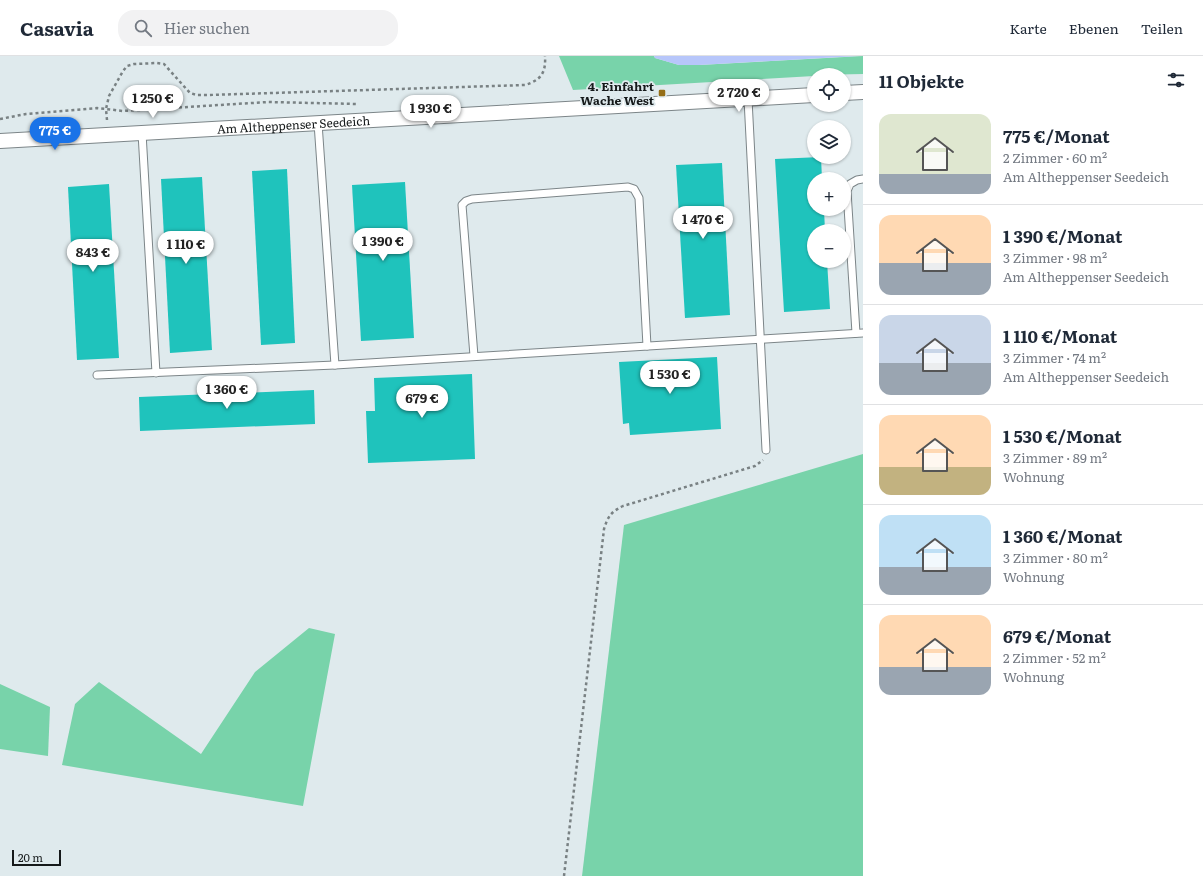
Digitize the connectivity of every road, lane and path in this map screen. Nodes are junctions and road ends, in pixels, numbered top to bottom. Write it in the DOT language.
graph roads {
  1 [pos="545,56"];
  2 [pos="863,92"];
  3 [pos="851,93"];
  4 [pos="807,95"];
  5 [pos="748,99"];
  6 [pos="360,104"];
  7 [pos="106,109"];
  8 [pos="0,119"];
  9 [pos="318,122"];
  10 [pos="142,133"];
  11 [pos="108,135"];
  12 [pos="0,141"];
  13 [pos="863,179"];
  14 [pos="859,333"];
  15 [pos="761,338"];
  16 [pos="647,346"];
  17 [pos="474,356"];
  18 [pos="335,365"];
  19 [pos="156,372"];
  20 [pos="97,375"];
  21 [pos="766,450"];
  22 [pos="564,876"];
  1 -- 7 [label="path"];
  2 -- 3 [label="street"];
  4 -- 5 [label="street, Am Altheppenser Seedeich"];
  5 -- 9 [label="street, Am Altheppenser Seedeich"];
  5 -- 15 [label="lane"];
  6 -- 7 [label="path"];
  7 -- 8 [label="path"];
  7 -- 11 [label="path"];
  9 -- 10 [label="street, Am Altheppenser Seedeich"];
  9 -- 18 [label="lane"];
  10 -- 11 [label="street, Am Altheppenser Seedeich"];
  10 -- 19 [label="lane"];
  11 -- 12 [label="street, Am Altheppenser Seedeich"];
  13 -- 14 [label="lane"];
  14 -- 15 [label="lane"];
  15 -- 16 [label="lane"];
  15 -- 21 [label="lane"];
  16 -- 17 [label="lane"];
  16 -- 17 [label="lane"];
  17 -- 18 [label="lane"];
  18 -- 19 [label="lane"];
  19 -- 20 [label="lane"];
  21 -- 22 [label="path"];
}
